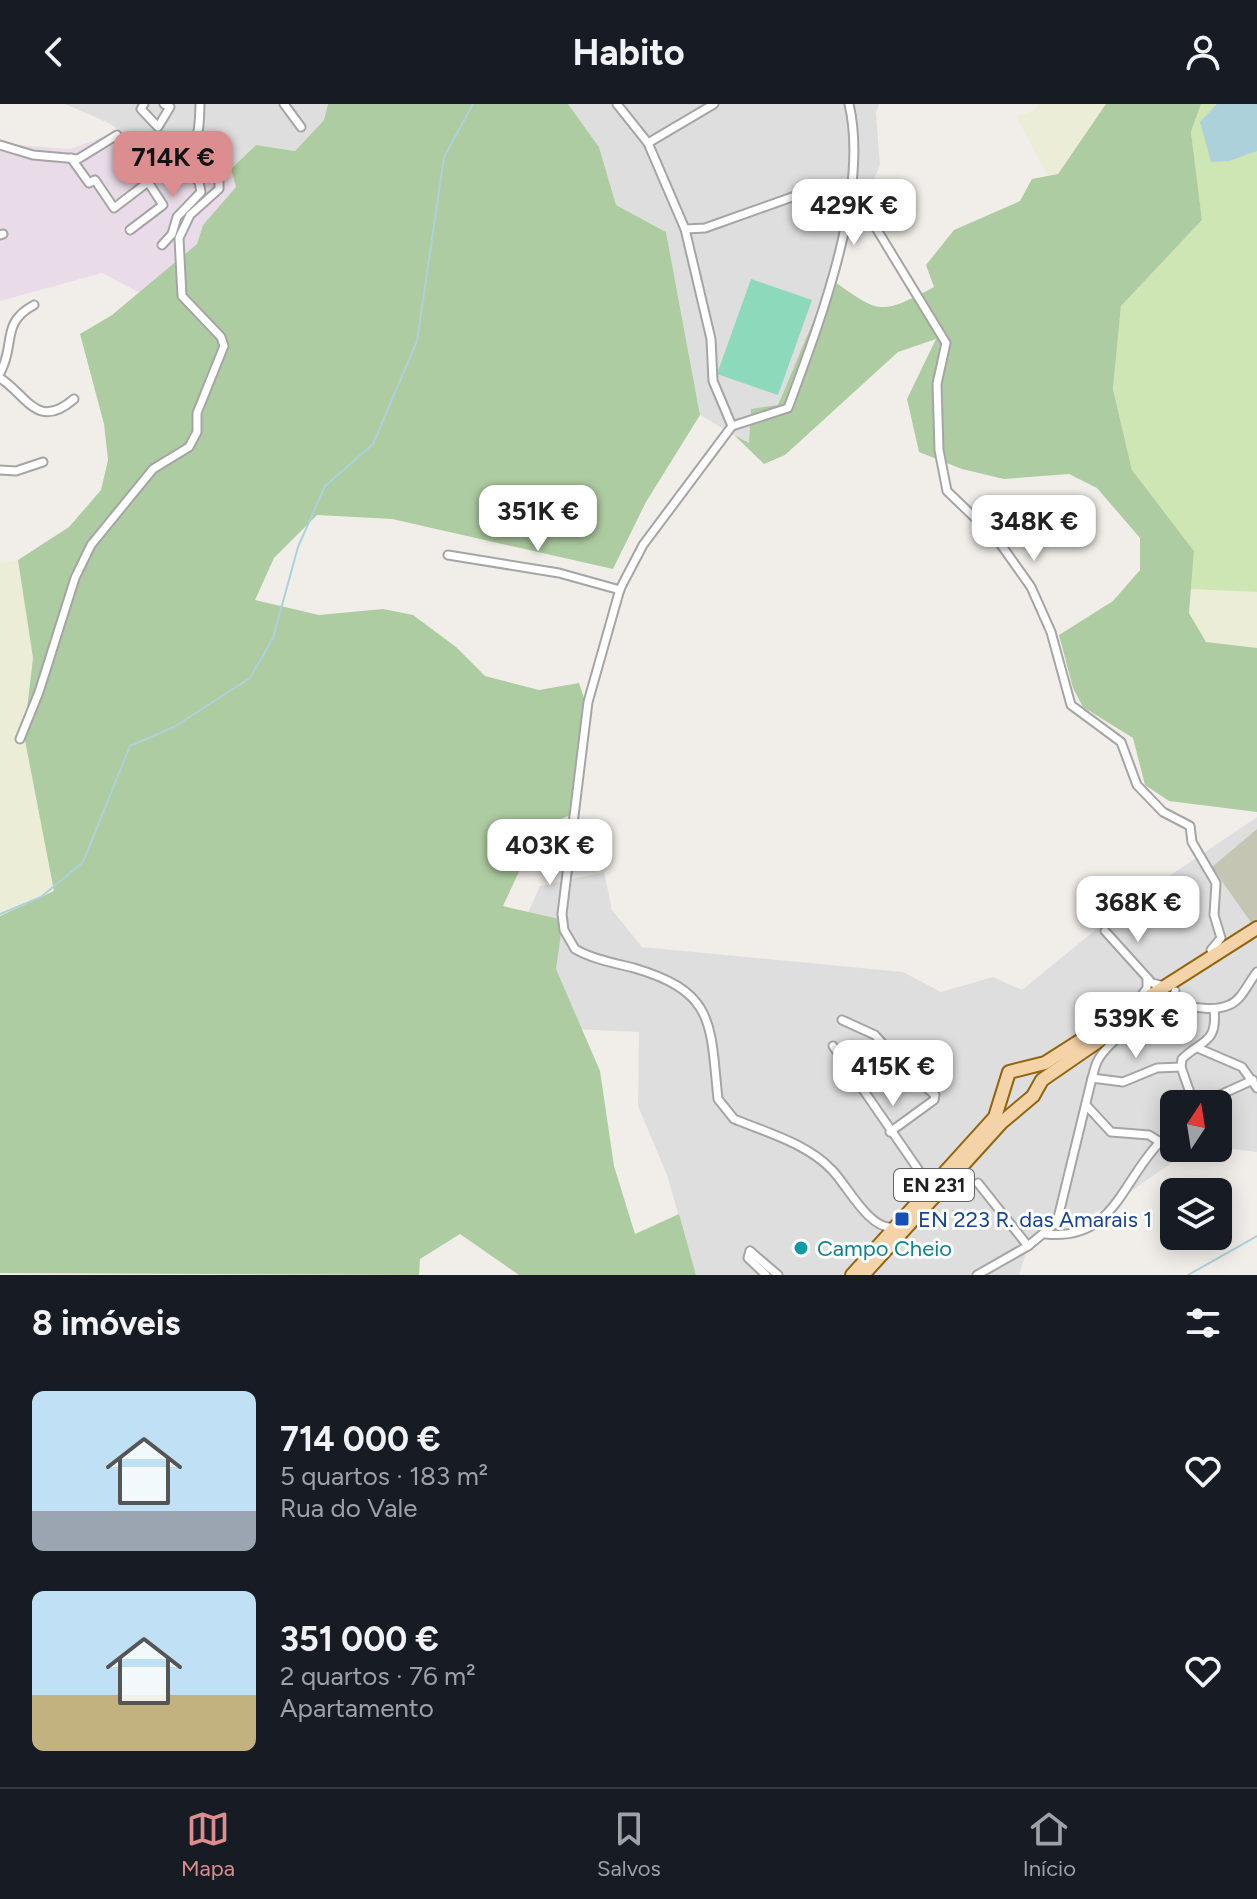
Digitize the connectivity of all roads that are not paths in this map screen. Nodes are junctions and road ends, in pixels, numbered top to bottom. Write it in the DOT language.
graph roads {
  1 [pos="143,104"];
  2 [pos="164,104"];
  3 [pos="200,104"];
  4 [pos="284,104"];
  5 [pos="617,104"];
  6 [pos="714,104"];
  7 [pos="849,104"];
  8 [pos="701,107"];
  9 [pos="301,127"];
  10 [pos="648,143"];
  11 [pos="197,144"];
  12 [pos="0,145"];
  13 [pos="175,157"];
  14 [pos="71,158"];
  15 [pos="847,200"];
  16 [pos="685,229"];
  17 [pos="130,230"];
  18 [pos="162,245"];
  19 [pos="34,305"];
  20 [pos="0,376"];
  21 [pos="74,399"];
  22 [pos="732,426"];
  23 [pos="43,462"];
  24 [pos="0,470"];
  25 [pos="448,555"];
  26 [pos="620,590"];
  27 [pos="20,739"];
  28 [pos="1257,928"];
  29 [pos="1105,931"];
  30 [pos="1220,933"];
  31 [pos="1257,937"];
  32 [pos="1238,940"];
  33 [pos="1202,964"];
  34 [pos="1257,972"];
  35 [pos="1147,978"];
  36 [pos="1171,989"];
  37 [pos="1165,1003"];
  38 [pos="1132,1009"];
  39 [pos="1214,1009"];
  40 [pos="842,1020"];
  41 [pos="833,1046"];
  42 [pos="1200,1049"];
  43 [pos="1181,1067"];
  44 [pos="1025,1068"];
  45 [pos="1092,1078"];
  46 [pos="1255,1084"];
  47 [pos="1037,1087"];
  48 [pos="1004,1088"];
  49 [pos="1189,1090"];
  50 [pos="1232,1092"];
  51 [pos="1024,1102"];
  52 [pos="1086,1105"];
  53 [pos="890,1132"];
  54 [pos="1160,1142"];
  55 [pos="978,1183"];
  56 [pos="931,1188"];
  57 [pos="873,1218"];
  58 [pos="896,1226"];
  59 [pos="1045,1234"];
  60 [pos="1028,1246"];
  61 [pos="869,1256"];
  62 [pos="766,1275"];
  63 [pos="778,1275"];
  64 [pos="852,1275"];
  65 [pos="863,1275"];
  66 [pos="977,1275"];
  1 -- 2 [label="street"];
  3 -- 11 [label="street"];
  4 -- 9 [label="street"];
  5 -- 10 [label="street"];
  6 -- 8 [label="street"];
  7 -- 15 [label="street"];
  8 -- 10 [label="street"];
  10 -- 16 [label="street"];
  11 -- 13 [label="street"];
  11 -- 27 [label="street"];
  12 -- 14 [label="street"];
  13 -- 14 [label="street"];
  13 -- 18 [label="street"];
  14 -- 17 [label="street"];
  15 -- 16 [label="street"];
  15 -- 22 [label="street"];
  15 -- 30 [label="street"];
  16 -- 22 [label="street"];
  19 -- 20 [label="street"];
  20 -- 21 [label="street"];
  22 -- 26 [label="street"];
  23 -- 24 [label="street"];
  25 -- 26 [label="street"];
  26 -- 57 [label="street"];
  28 -- 32 [label="main road, EN 231"];
  29 -- 35 [label="street"];
  30 -- 32 [label="street"];
  30 -- 33 [label="street"];
  31 -- 36 [label="main road, EN 231"];
  32 -- 33 [label="main road, EN 231"];
  33 -- 36 [label="main road, EN 231"];
  34 -- 39 [label="street"];
  35 -- 36 [label="street"];
  35 -- 38 [label="street"];
  36 -- 37 [label="main road, EN 231"];
  36 -- 38 [label="main road, EN 231"];
  37 -- 39 [label="street"];
  37 -- 45 [label="street"];
  37 -- 47 [label="main road, EN 231"];
  38 -- 44 [label="main road, EN 231"];
  39 -- 42 [label="street"];
  40 -- 53 [label="street"];
  41 -- 53 [label="street"];
  42 -- 43 [label="street"];
  42 -- 46 [label="street"];
  43 -- 45 [label="street"];
  43 -- 49 [label="street"];
  44 -- 47 [label="main road"];
  44 -- 48 [label="main road, EN 231"];
  45 -- 52 [label="street"];
  46 -- 50 [label="street"];
  47 -- 51 [label="main road, EN 231"];
  48 -- 51 [label="main road"];
  48 -- 56 [label="main road, EN 231"];
  51 -- 65 [label="main road, EN 231"];
  52 -- 54 [label="street"];
  52 -- 59 [label="street"];
  53 -- 56 [label="street"];
  54 -- 59 [label="street"];
  55 -- 60 [label="street"];
  56 -- 58 [label="main road, EN 231"];
  57 -- 58 [label="street"];
  57 -- 61 [label="street"];
  58 -- 61 [label="main road, EN 231"];
  59 -- 60 [label="street"];
  60 -- 66 [label="street"];
  61 -- 64 [label="main road, EN 231"];
  62 -- 63 [label="street"];
}
